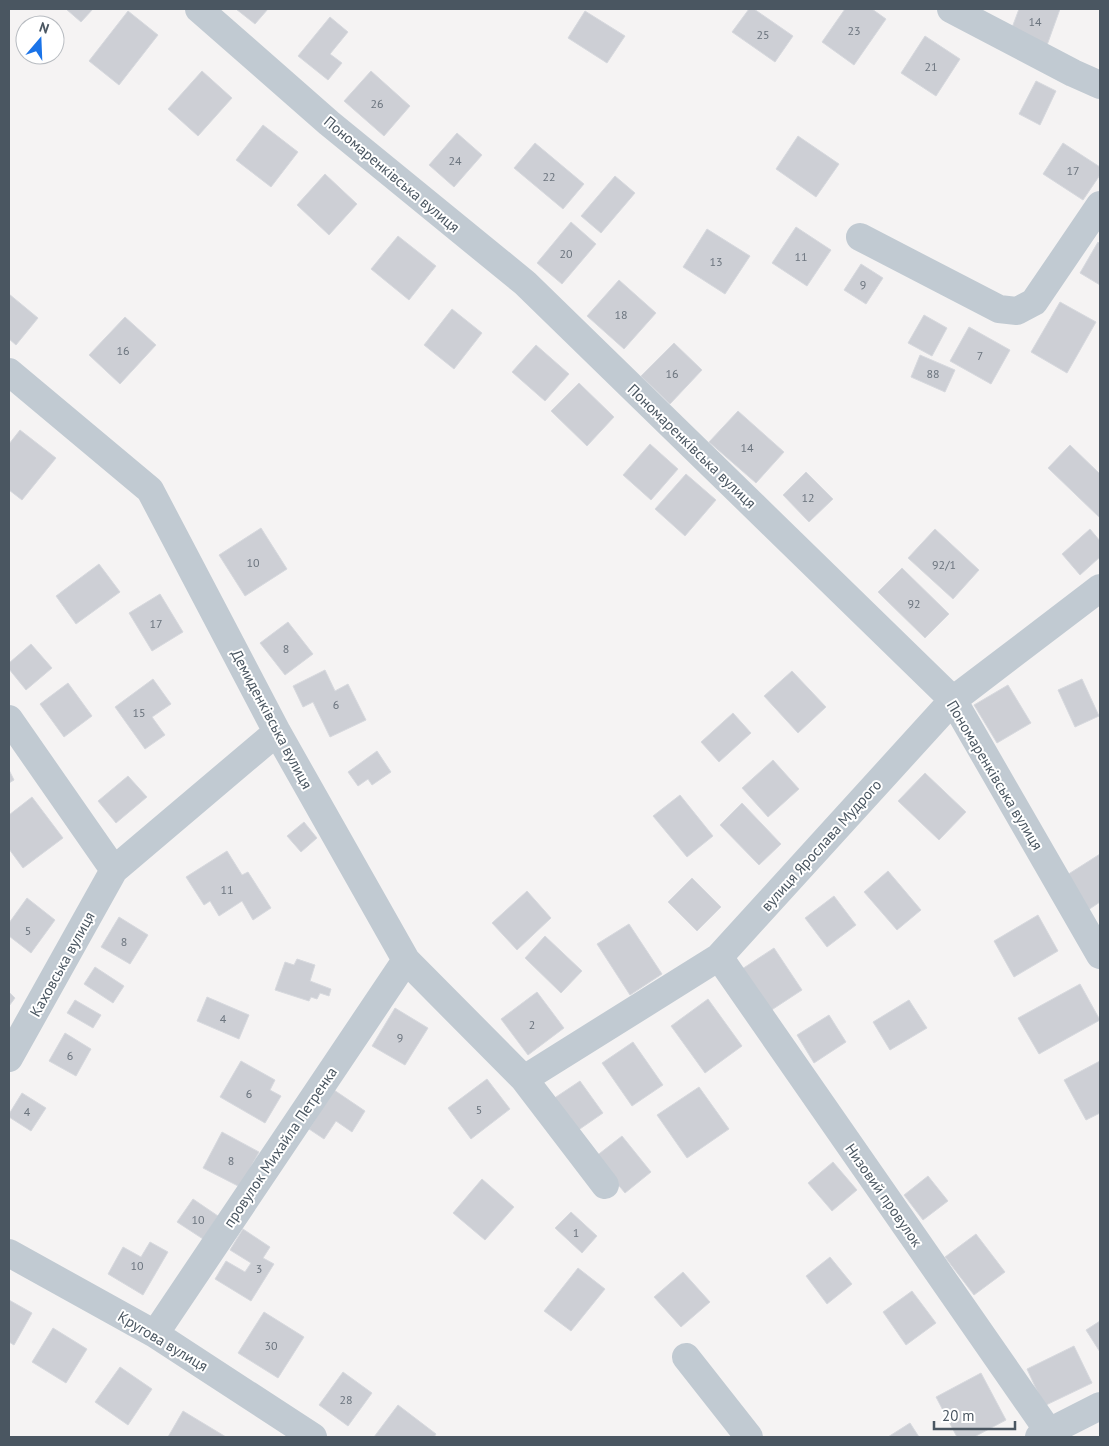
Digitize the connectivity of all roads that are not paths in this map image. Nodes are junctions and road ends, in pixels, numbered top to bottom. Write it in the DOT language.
graph roads {
  1 [pos="199,9"];
  2 [pos="951,9"];
  3 [pos="1100,85"];
  4 [pos="1100,205"];
  5 [pos="860,236"];
  6 [pos="9,372"];
  7 [pos="1100,588"];
  8 [pos="953,700"];
  9 [pos="9,719"];
  10 [pos="277,732"];
  11 [pos="114,870"];
  12 [pos="1100,955"];
  13 [pos="719,957"];
  14 [pos="406,960"];
  15 [pos="9,1058"];
  16 [pos="524,1079"];
  17 [pos="605,1185"];
  18 [pos="9,1254"];
  19 [pos="155,1334"];
  20 [pos="686,1357"];
  21 [pos="1100,1406"];
  22 [pos="1044,1435"];
  23 [pos="313,1437"];
  24 [pos="749,1437"];
  1 -- 8 [label="street, Пономаренківська вулиця"];
  2 -- 3 [label="street"];
  4 -- 5 [label="street"];
  6 -- 10 [label="street, Демиденківська вулиця"];
  7 -- 8 [label="street, вулиця Ярослава Мудрого"];
  8 -- 12 [label="street, Пономаренківська вулиця"];
  8 -- 13 [label="street, вулиця Ярослава Мудрого"];
  9 -- 11 [label="street"];
  10 -- 11 [label="street, Каховська вулиця"];
  10 -- 14 [label="street, Демиденківська вулиця"];
  11 -- 15 [label="street, Каховська вулиця"];
  13 -- 16 [label="street, вулиця Ярослава Мудрого"];
  13 -- 22 [label="street, Низовий провулок"];
  14 -- 16 [label="street, Демиденківська вулиця"];
  14 -- 19 [label="street, провулок Михайла Петренка"];
  16 -- 17 [label="street, Демиденківська вулиця"];
  18 -- 19 [label="street, Кругова вулиця"];
  19 -- 23 [label="street, Кругова вулиця"];
  20 -- 24 [label="street"];
  21 -- 22 [label="street"];
}
